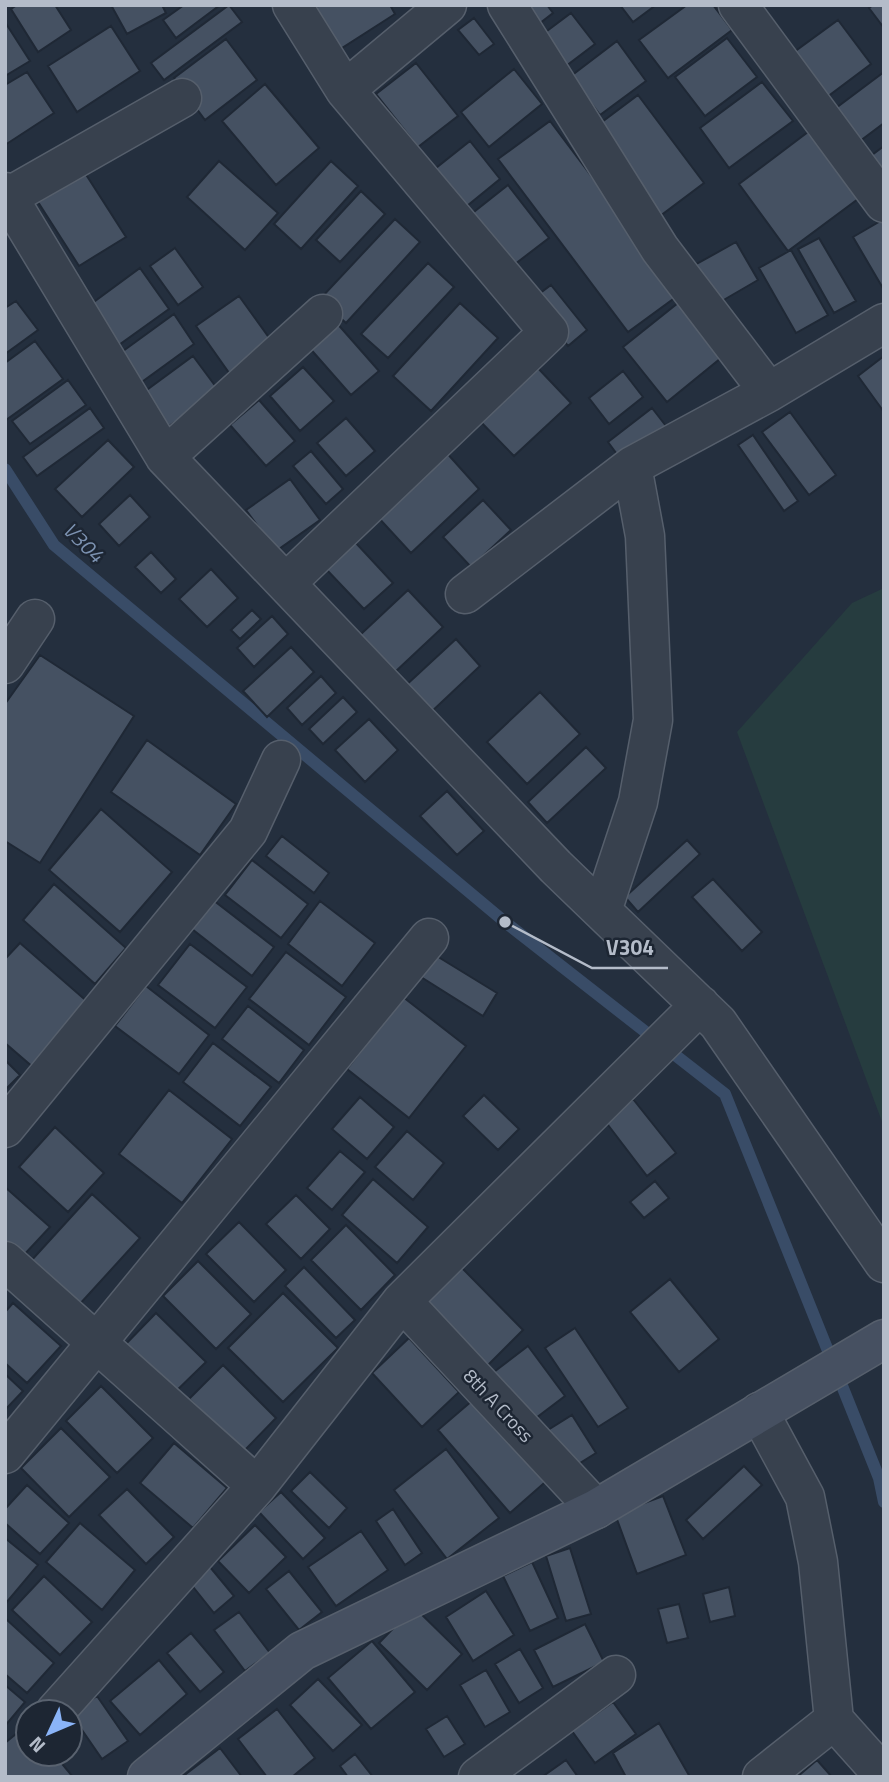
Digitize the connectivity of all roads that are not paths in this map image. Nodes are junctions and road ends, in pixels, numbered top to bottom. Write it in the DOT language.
graph roads {
  1 [pos="292,5"];
  2 [pos="447,5"];
  3 [pos="507,5"];
  4 [pos="738,5"];
  5 [pos="345,90"];
  6 [pos="182,98"];
  7 [pos="7,194"];
  8 [pos="884,203"];
  9 [pos="323,314"];
  10 [pos="884,323"];
  11 [pos="769,392"];
  12 [pos="165,457"];
  13 [pos="632,466"];
  14 [pos="286,583"];
  15 [pos="465,594"];
  16 [pos="35,619"];
  17 [pos="5,664"];
  18 [pos="281,760"];
  19 [pos="602,911"];
  20 [pos="429,938"];
  21 [pos="700,1004"];
  22 [pos="5,1128"];
  23 [pos="5,1261"];
  24 [pos="884,1263"];
  25 [pos="402,1301"];
  26 [pos="97,1341"];
  27 [pos="878,1342"];
  28 [pos="768,1406"];
  29 [pos="5,1454"];
  30 [pos="257,1486"];
  31 [pos="596,1509"];
  32 [pos="616,1675"];
  33 [pos="68,1698"];
  34 [pos="834,1720"];
  35 [pos="884,1776"];
  36 [pos="146,1777"];
  37 [pos="478,1777"];
  38 [pos="762,1777"];
  1 -- 5 [label="street"];
  2 -- 5 [label="street"];
  3 -- 11 [label="street"];
  4 -- 8 [label="street"];
  5 -- 14 [label="street"];
  6 -- 7 [label="street"];
  7 -- 12 [label="street"];
  9 -- 12 [label="street"];
  10 -- 11 [label="street"];
  11 -- 13 [label="street"];
  12 -- 14 [label="street"];
  13 -- 15 [label="street"];
  13 -- 19 [label="street"];
  14 -- 19 [label="street"];
  16 -- 17 [label="street"];
  18 -- 22 [label="street"];
  19 -- 21 [label="street"];
  20 -- 26 [label="street"];
  21 -- 24 [label="street"];
  21 -- 25 [label="street"];
  23 -- 26 [label="street"];
  25 -- 30 [label="street"];
  25 -- 31 [label="street, 8th A Cross"];
  26 -- 29 [label="street"];
  26 -- 30 [label="street"];
  27 -- 28 [label="street"];
  28 -- 31 [label="street"];
  28 -- 34 [label="street"];
  30 -- 33 [label="street"];
  31 -- 36 [label="street"];
  32 -- 37 [label="street"];
  34 -- 35 [label="street"];
  34 -- 38 [label="street"];
}
